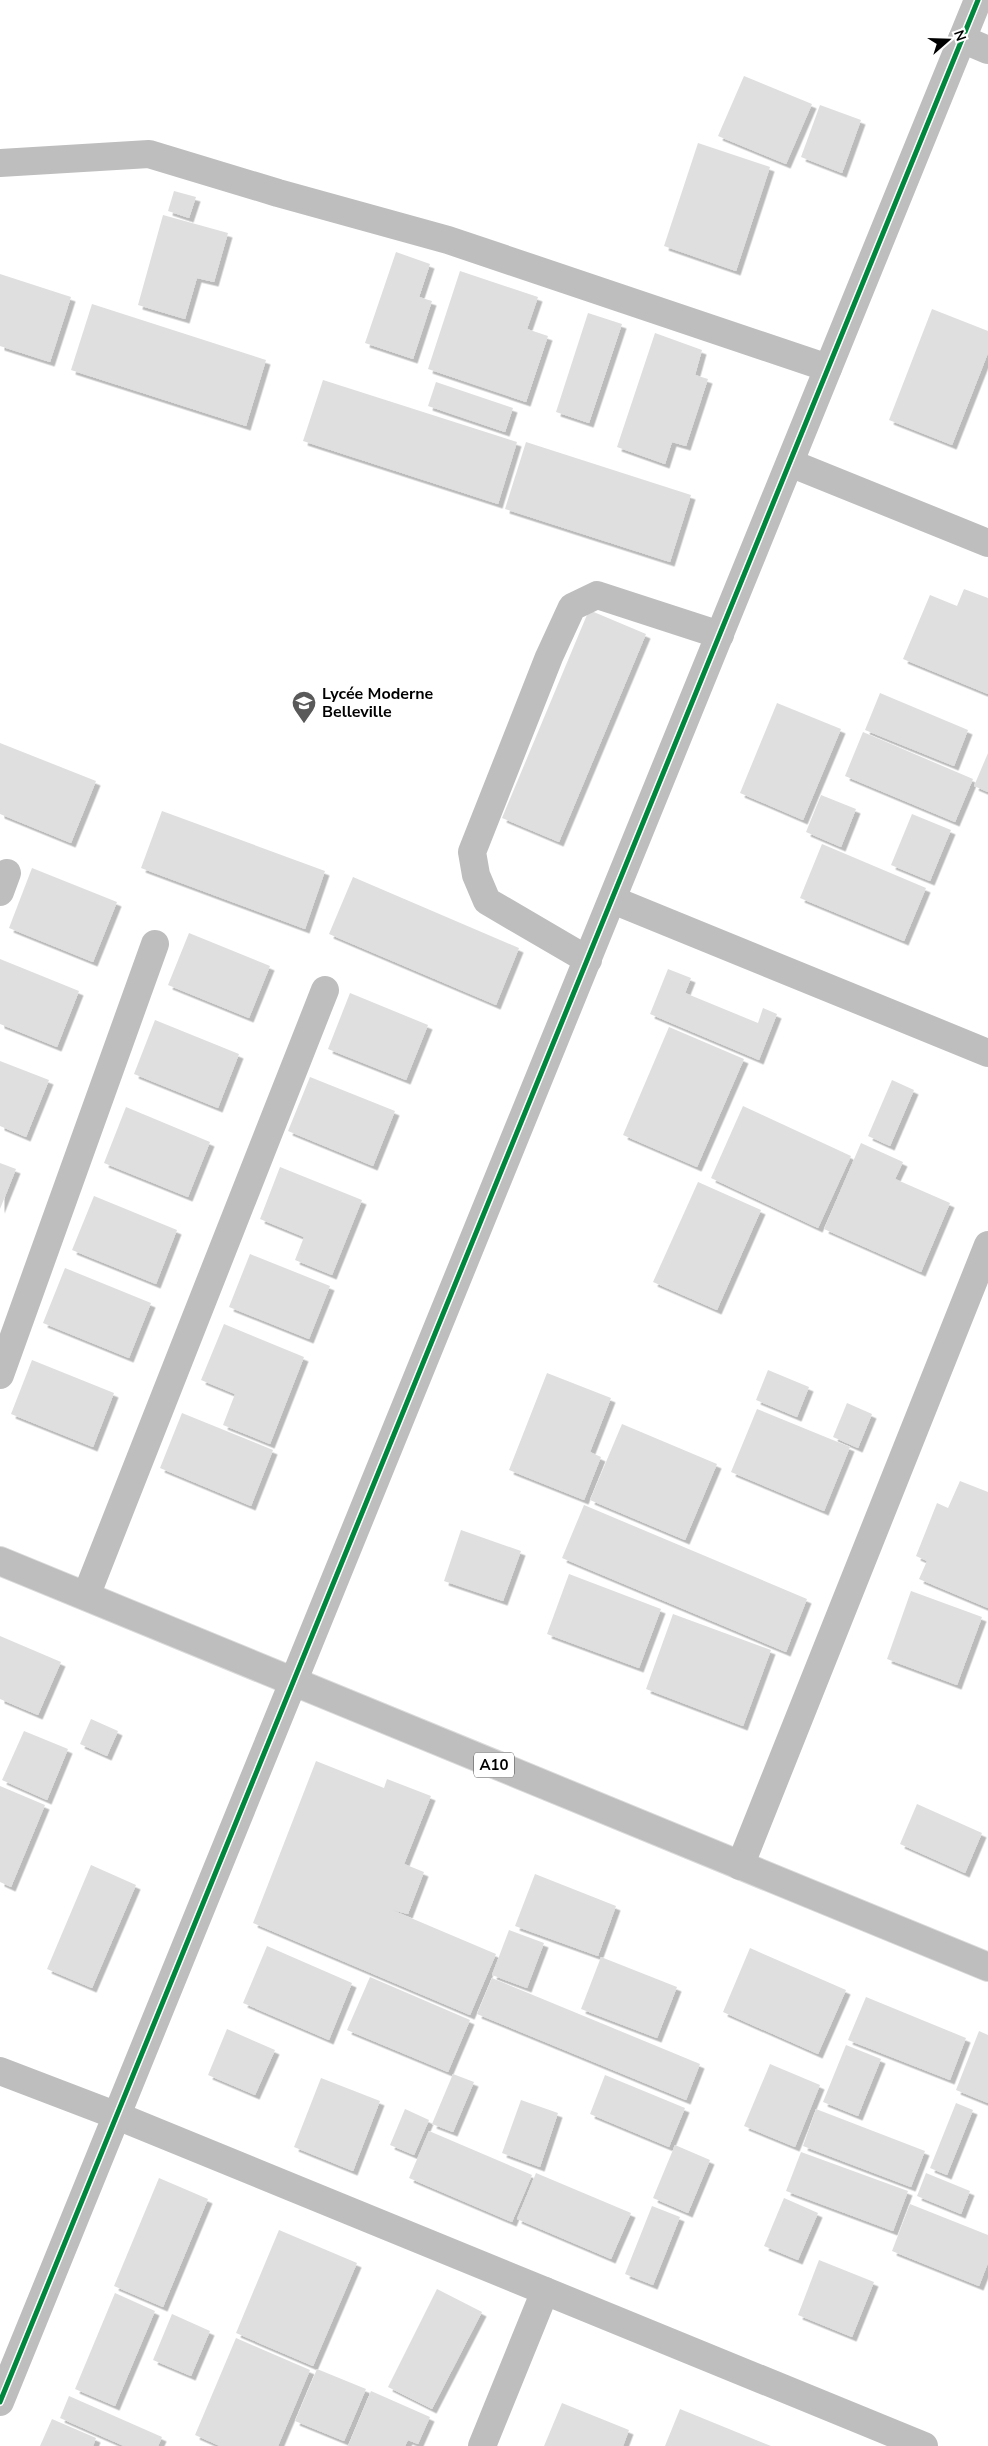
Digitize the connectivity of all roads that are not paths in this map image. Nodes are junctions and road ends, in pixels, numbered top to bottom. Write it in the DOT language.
graph roads {
  1 [pos="978,0"];
  2 [pos="962,39"];
  3 [pos="988,50"];
  4 [pos="0,163"];
  5 [pos="828,368"];
  6 [pos="790,463"];
  7 [pos="988,543"];
  8 [pos="720,635"];
  9 [pos="613,900"];
  10 [pos="155,944"];
  11 [pos="588,960"];
  12 [pos="326,990"];
  13 [pos="988,1053"];
  14 [pos="988,1245"];
  15 [pos="0,1375"];
  16 [pos="0,1561"];
  17 [pos="86,1596"];
  18 [pos="295,1682"];
  19 [pos="740,1866"];
  20 [pos="988,1967"];
  21 [pos="0,2071"];
  22 [pos="115,2115"];
  23 [pos="545,2291"];
  24 [pos="0,2402"];
  25 [pos="482,2446"];
  26 [pos="924,2446"];
  1 -- 2 [label="street"];
  2 -- 3 [label="street"];
  2 -- 5 [label="street"];
  4 -- 5 [label="street"];
  5 -- 6 [label="street"];
  6 -- 7 [label="street"];
  6 -- 8 [label="street"];
  8 -- 9 [label="street"];
  8 -- 11 [label="street"];
  9 -- 11 [label="street"];
  9 -- 13 [label="street"];
  10 -- 15 [label="street"];
  11 -- 18 [label="street"];
  12 -- 17 [label="street"];
  14 -- 19 [label="street"];
  16 -- 17 [label="street, A10"];
  17 -- 18 [label="street, A10"];
  18 -- 19 [label="street, A10"];
  18 -- 22 [label="street"];
  19 -- 20 [label="street, A10"];
  21 -- 22 [label="street"];
  22 -- 23 [label="street"];
  22 -- 24 [label="street"];
  23 -- 25 [label="street"];
  23 -- 26 [label="street"];
}
